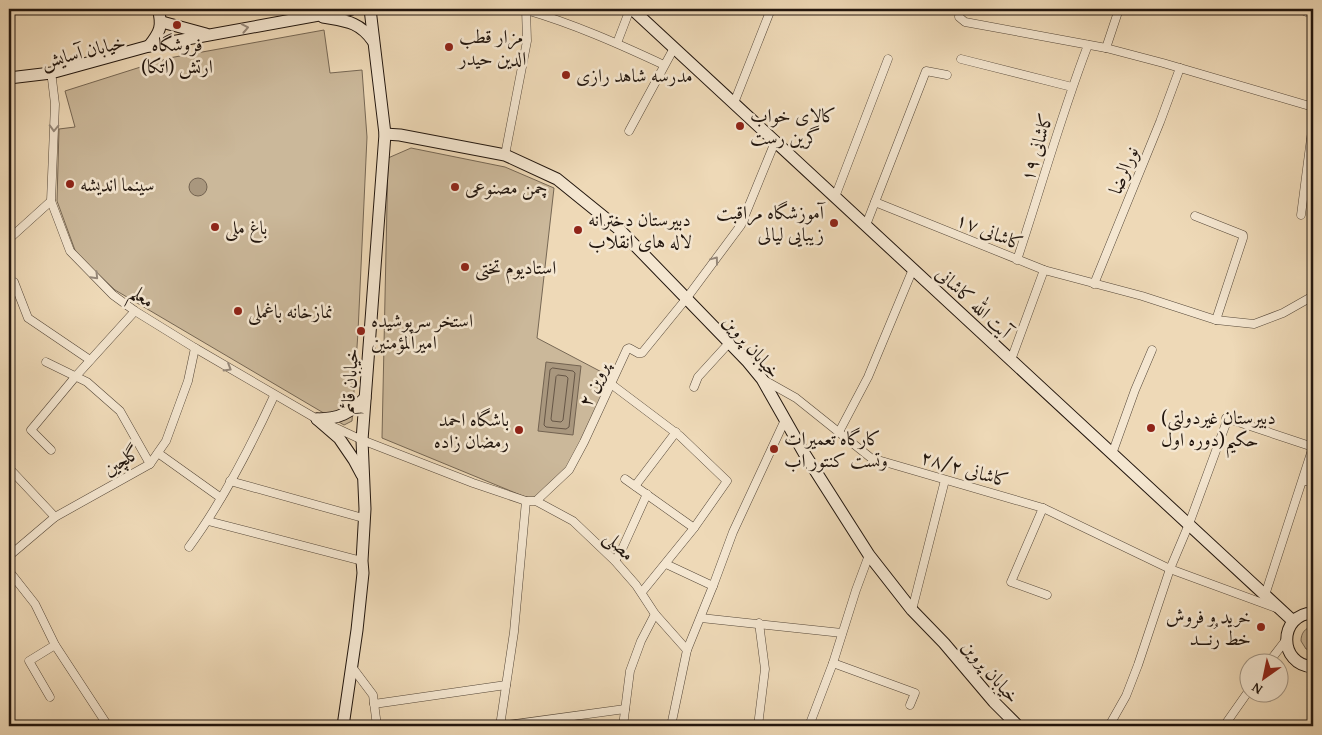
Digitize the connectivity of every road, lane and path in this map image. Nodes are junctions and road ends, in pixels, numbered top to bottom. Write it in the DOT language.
graph roads {
  1 [pos="158,9"];
  2 [pos="352,9"];
  3 [pos="370,9"];
  4 [pos="631,9"];
  5 [pos="771,9"];
  6 [pos="960,9"];
  7 [pos="1119,9"];
  8 [pos="1300,9"];
  9 [pos="526,10"];
  10 [pos="316,15"];
  11 [pos="1313,15"];
  12 [pos="162,22"];
  13 [pos="211,35"];
  14 [pos="374,43"];
  15 [pos="617,43"];
  16 [pos="163,44"];
  17 [pos="1088,44"];
  18 [pos="149,46"];
  19 [pos="674,48"];
  20 [pos="1106,48"];
  21 [pos="961,58"];
  22 [pos="888,59"];
  23 [pos="664,64"];
  24 [pos="1180,68"];
  25 [pos="947,75"];
  26 [pos="9,78"];
  27 [pos="52,79"];
  28 [pos="9,84"];
  29 [pos="1072,87"];
  30 [pos="734,103"];
  31 [pos="1313,107"];
  32 [pos="1313,122"];
  33 [pos="630,131"];
  34 [pos="385,134"];
  35 [pos="775,142"];
  36 [pos="504,155"];
  37 [pos="835,197"];
  38 [pos="51,201"];
  39 [pos="875,202"];
  40 [pos="1302,215"];
  41 [pos="1195,216"];
  42 [pos="866,225"];
  43 [pos="9,239"];
  44 [pos="1017,260"];
  45 [pos="913,269"];
  46 [pos="1044,270"];
  47 [pos="9,281"];
  48 [pos="1094,284"];
  49 [pos="1313,296"];
  50 [pos="686,299"];
  51 [pos="135,312"];
  52 [pos="1216,320"];
  53 [pos="729,342"];
  54 [pos="195,348"];
  55 [pos="1152,350"];
  56 [pos="90,360"];
  57 [pos="1012,360"];
  58 [pos="46,362"];
  59 [pos="76,376"];
  60 [pos="762,379"];
  61 [pos="611,384"];
  62 [pos="694,387"];
  63 [pos="274,396"];
  64 [pos="365,398"];
  65 [pos="317,419"];
  66 [pos="785,420"];
  67 [pos="676,432"];
  68 [pos="839,432"];
  69 [pos="362,440"];
  70 [pos="1313,447"];
  71 [pos="51,450"];
  72 [pos="158,453"];
  73 [pos="1112,454"];
  74 [pos="150,464"];
  75 [pos="9,468"];
  76 [pos="364,479"];
  77 [pos="625,479"];
  78 [pos="945,480"];
  79 [pos="1303,480"];
  80 [pos="230,481"];
  81 [pos="1313,481"];
  82 [pos="473,483"];
  83 [pos="635,486"];
  84 [pos="647,494"];
  85 [pos="221,498"];
  86 [pos="526,501"];
  87 [pos="536,501"];
  88 [pos="1043,508"];
  89 [pos="55,517"];
  90 [pos="363,518"];
  91 [pos="208,521"];
  92 [pos="1189,524"];
  93 [pos="694,528"];
  94 [pos="188,547"];
  95 [pos="869,555"];
  96 [pos="9,556"];
  97 [pos="362,561"];
  98 [pos="615,561"];
  99 [pos="666,564"];
  100 [pos="1170,569"];
  101 [pos="9,571"];
  102 [pos="713,586"];
  103 [pos="642,592"];
  104 [pos="1047,595"];
  105 [pos="1265,595"];
  106 [pos="912,610"];
  107 [pos="1281,610"];
  108 [pos="1313,612"];
  109 [pos="655,614"];
  110 [pos="701,618"];
  111 [pos="1293,621"];
  112 [pos="759,623"];
  113 [pos="842,633"];
  114 [pos="1286,640"];
  115 [pos="55,645"];
  116 [pos="687,650"];
  117 [pos="1277,652"];
  118 [pos="833,663"];
  119 [pos="352,666"];
  120 [pos="1313,667"];
  121 [pos="506,686"];
  122 [pos="50,698"];
  123 [pos="1241,702"];
  124 [pos="374,704"];
  125 [pos="910,705"];
  126 [pos="625,709"];
  127 [pos="1011,724"];
  128 [pos="108,726"];
  129 [pos="343,726"];
  130 [pos="377,726"];
  131 [pos="500,726"];
  132 [pos="623,726"];
  133 [pos="671,726"];
  134 [pos="758,726"];
  135 [pos="809,726"];
  136 [pos="1109,726"];
  137 [pos="1224,726"];
  1 -- 12 [label="street"];
  2 -- 10 [label="street, خیابان آسایش"];
  3 -- 14 [label="street, خیابان قائم"];
  4 -- 15 [label="street"];
  4 -- 19 [label="street, آیت الله کاشانی"];
  5 -- 30 [label="street"];
  6 -- 17 [label="street"];
  7 -- 20 [label="street"];
  8 -- 11 [label="street"];
  9 -- 15 [label="street"];
  9 -- 36 [label="street"];
  13 -- 10 [label="street, خیابان آسایش, one-way"];
  10 -- 14 [label="street"];
  12 -- 13 [label="street, خیابان آسایش"];
  12 -- 18 [label="street"];
  13 -- 16 [label="street, خیابان آسایش"];
  14 -- 34 [label="street, خیابان قائم"];
  15 -- 23 [label="street"];
  16 -- 18 [label="street, خیابان آسایش"];
  16 -- 27 [label="street, خیابان آسایش"];
  17 -- 20 [label="street"];
  17 -- 29 [label="street, کاشانی ۱۹"];
  18 -- 26 [label="street, خیابان آسایش"];
  19 -- 23 [label="street"];
  19 -- 30 [label="street, آیت الله کاشانی"];
  20 -- 24 [label="street"];
  21 -- 29 [label="street"];
  22 -- 37 [label="street"];
  23 -- 33 [label="street"];
  24 -- 31 [label="street"];
  24 -- 48 [label="street, نورالرضا"];
  25 -- 39 [label="street"];
  27 -- 28 [label="street, خیابان آسایش"];
  27 -- 38 [label="street, معلم, one-way"];
  29 -- 44 [label="street, کاشانی ۱۹"];
  30 -- 35 [label="street, آیت الله کاشانی"];
  32 -- 40 [label="street"];
  34 -- 36 [label="street, خیابان پروین"];
  34 -- 64 [label="street, خیابان قائم"];
  35 -- 37 [label="street, آیت الله کاشانی"];
  50 -- 35 [label="street, one-way"];
  36 -- 50 [label="street, خیابان پروین"];
  37 -- 42 [label="street, آیت الله کاشانی"];
  38 -- 43 [label="street"];
  38 -- 51 [label="street, معلم, one-way"];
  39 -- 42 [label="street"];
  39 -- 44 [label="street, کاشانی ۱۷"];
  41 -- 52 [label="street"];
  42 -- 45 [label="street, آیت الله کاشانی"];
  44 -- 46 [label="street, کاشانی ۱۷"];
  45 -- 57 [label="street, آیت الله کاشانی"];
  45 -- 68 [label="street"];
  46 -- 48 [label="street, کاشانی ۱۷"];
  46 -- 57 [label="street"];
  47 -- 56 [label="street"];
  48 -- 52 [label="street, کاشانی ۱۷"];
  49 -- 52 [label="street, کاشانی ۱۷"];
  50 -- 53 [label="street, خیابان پروین"];
  50 -- 61 [label="street, پروین ۲"];
  51 -- 54 [label="street, معلم"];
  51 -- 56 [label="street"];
  53 -- 60 [label="street, خیابان پروین"];
  53 -- 62 [label="street"];
  54 -- 63 [label="street, معلم, one-way"];
  54 -- 72 [label="street, گلچین"];
  55 -- 73 [label="street"];
  56 -- 59 [label="street"];
  57 -- 73 [label="street, آیت الله کاشانی"];
  58 -- 59 [label="street"];
  59 -- 71 [label="street"];
  59 -- 74 [label="street"];
  60 -- 66 [label="street, خیابان پروین"];
  60 -- 68 [label="street, کاشانی ۲۸/۲"];
  61 -- 67 [label="street"];
  61 -- 87 [label="street, پروین ۲"];
  63 -- 65 [label="street, معلم"];
  63 -- 80 [label="street"];
  64 -- 65 [label="street"];
  64 -- 69 [label="street, خیابان قائم"];
  65 -- 69 [label="street, معلم"];
  65 -- 76 [label="street"];
  66 -- 95 [label="street, خیابان پروین"];
  66 -- 102 [label="street"];
  67 -- 83 [label="street"];
  67 -- 93 [label="street"];
  68 -- 78 [label="street, کاشانی ۲۸/۲"];
  69 -- 76 [label="street, خیابان قائم"];
  69 -- 82 [label="street, معلم"];
  70 -- 79 [label="street"];
  70 -- 92 [label="street"];
  72 -- 74 [label="street, گلچین"];
  72 -- 85 [label="street"];
  73 -- 92 [label="street, آیت الله کاشانی"];
  74 -- 89 [label="street, گلچین"];
  75 -- 89 [label="street"];
  76 -- 90 [label="street, خیابان قائم"];
  77 -- 83 [label="street"];
  78 -- 88 [label="street, کاشانی ۲۸/۲"];
  78 -- 106 [label="street"];
  79 -- 81 [label="street"];
  79 -- 105 [label="street"];
  80 -- 85 [label="street"];
  80 -- 90 [label="street"];
  82 -- 86 [label="street, مصلی"];
  83 -- 84 [label="street"];
  84 -- 93 [label="street"];
  84 -- 98 [label="street"];
  85 -- 91 [label="street"];
  86 -- 87 [label="street, مصلی"];
  86 -- 121 [label="street"];
  87 -- 98 [label="street, مصلی"];
  88 -- 100 [label="street, کاشانی ۲۸/۲"];
  88 -- 104 [label="street"];
  89 -- 96 [label="street, گلچین"];
  90 -- 97 [label="street, خیابان قائم"];
  91 -- 94 [label="street"];
  91 -- 97 [label="street"];
  92 -- 100 [label="street"];
  92 -- 105 [label="street, آیت الله کاشانی"];
  93 -- 99 [label="street"];
  95 -- 106 [label="street, خیابان پروین"];
  95 -- 113 [label="street"];
  97 -- 119 [label="street, خیابان قائم"];
  98 -- 103 [label="street, مصلی"];
  99 -- 102 [label="street"];
  99 -- 103 [label="street"];
  100 -- 107 [label="street, کاشانی ۲۸/۲"];
  100 -- 136 [label="street"];
  101 -- 115 [label="street"];
  102 -- 110 [label="street"];
  103 -- 109 [label="street, مصلی"];
  105 -- 107 [label="street, آیت الله کاشانی"];
  106 -- 127 [label="street, خیابان پروین"];
  107 -- 111 [label="street, آیت الله کاشانی"];
  108 -- 111 [label="street"];
  109 -- 116 [label="street, مصلی"];
  109 -- 126 [label="street"];
  110 -- 112 [label="street"];
  110 -- 116 [label="street"];
  111 -- 114 [label="street"];
  112 -- 113 [label="street"];
  112 -- 134 [label="street"];
  113 -- 118 [label="street"];
  114 -- 117 [label="street"];
  114 -- 120 [label="street"];
  115 -- 122 [label="street"];
  115 -- 128 [label="street"];
  116 -- 133 [label="street"];
  118 -- 125 [label="street"];
  118 -- 135 [label="street"];
  119 -- 124 [label="street"];
  119 -- 129 [label="street, خیابان قائم"];
  121 -- 124 [label="street"];
  121 -- 131 [label="street"];
  123 -- 137 [label="street"];
  124 -- 130 [label="street"];
  126 -- 131 [label="street"];
  126 -- 132 [label="street"];
}
